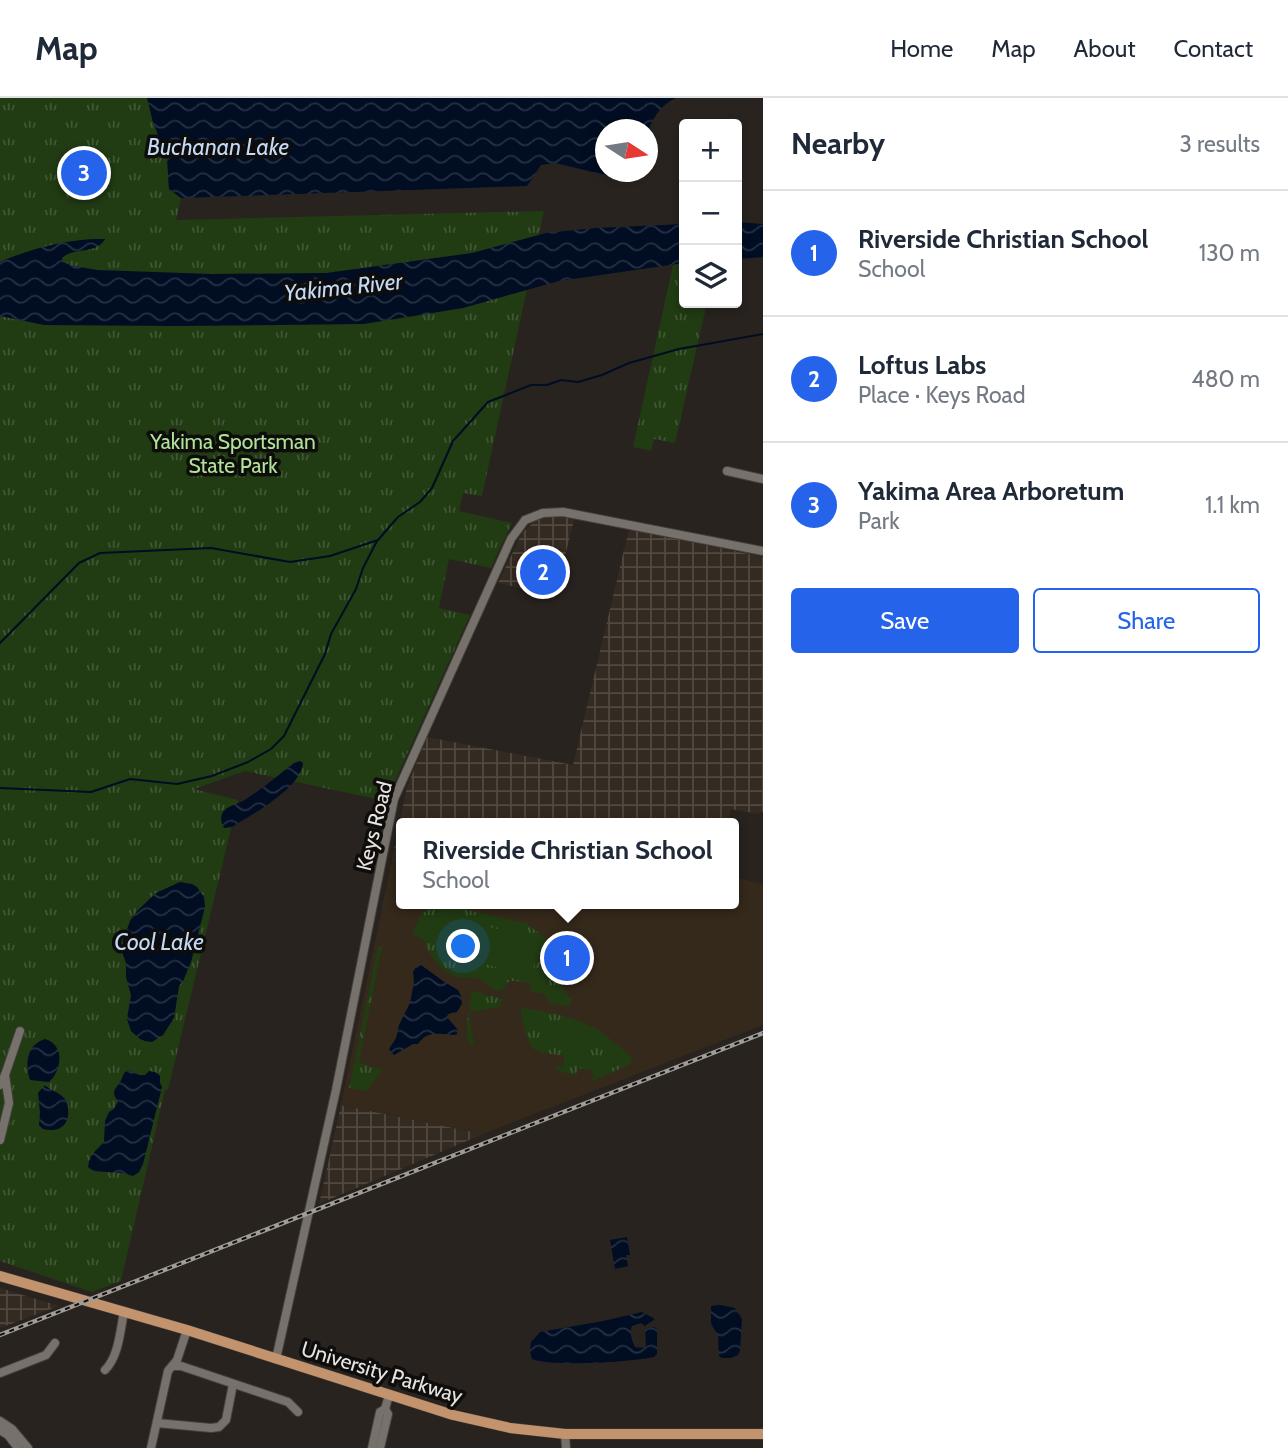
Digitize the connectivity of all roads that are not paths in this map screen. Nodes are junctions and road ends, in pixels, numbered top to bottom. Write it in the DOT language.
graph roads {
  1 [pos="727,471"];
  2 [pos="763,478"];
  3 [pos="763,551"];
  4 [pos="20,1031"];
  5 [pos="5,1075"];
  6 [pos="0,1085"];
  7 [pos="0,1140"];
  8 [pos="0,1276"];
  9 [pos="124,1312"];
  10 [pos="187,1330"];
  11 [pos="55,1343"];
  12 [pos="276,1359"];
  13 [pos="173,1366"];
  14 [pos="104,1370"];
  15 [pos="0,1373"];
  16 [pos="233,1384"];
  17 [pos="389,1395"];
  18 [pos="298,1412"];
  19 [pos="0,1421"];
  20 [pos="157,1423"];
  21 [pos="0,1430"];
  22 [pos="565,1434"];
  23 [pos="763,1434"];
  24 [pos="376,1447"];
  25 [pos="18,1448"];
  26 [pos="28,1448"];
  27 [pos="151,1448"];
  28 [pos="566,1448"];
  1 -- 2 [label="street"];
  3 -- 12 [label="street, Keys Road"];
  4 -- 5 [label="street"];
  5 -- 6 [label="street"];
  5 -- 7 [label="street"];
  8 -- 9 [label="main road, University Parkway"];
  9 -- 10 [label="main road, University Parkway"];
  9 -- 14 [label="street"];
  10 -- 12 [label="main road, University Parkway"];
  10 -- 13 [label="street"];
  11 -- 15 [label="street"];
  12 -- 17 [label="main road, University Parkway"];
  13 -- 16 [label="street"];
  13 -- 20 [label="street"];
  16 -- 18 [label="street"];
  16 -- 20 [label="street"];
  17 -- 22 [label="main road, University Parkway"];
  17 -- 24 [label="street"];
  19 -- 26 [label="street"];
  20 -- 27 [label="street"];
  21 -- 25 [label="street"];
  22 -- 23 [label="main road, University Parkway"];
  22 -- 28 [label="street"];
}
